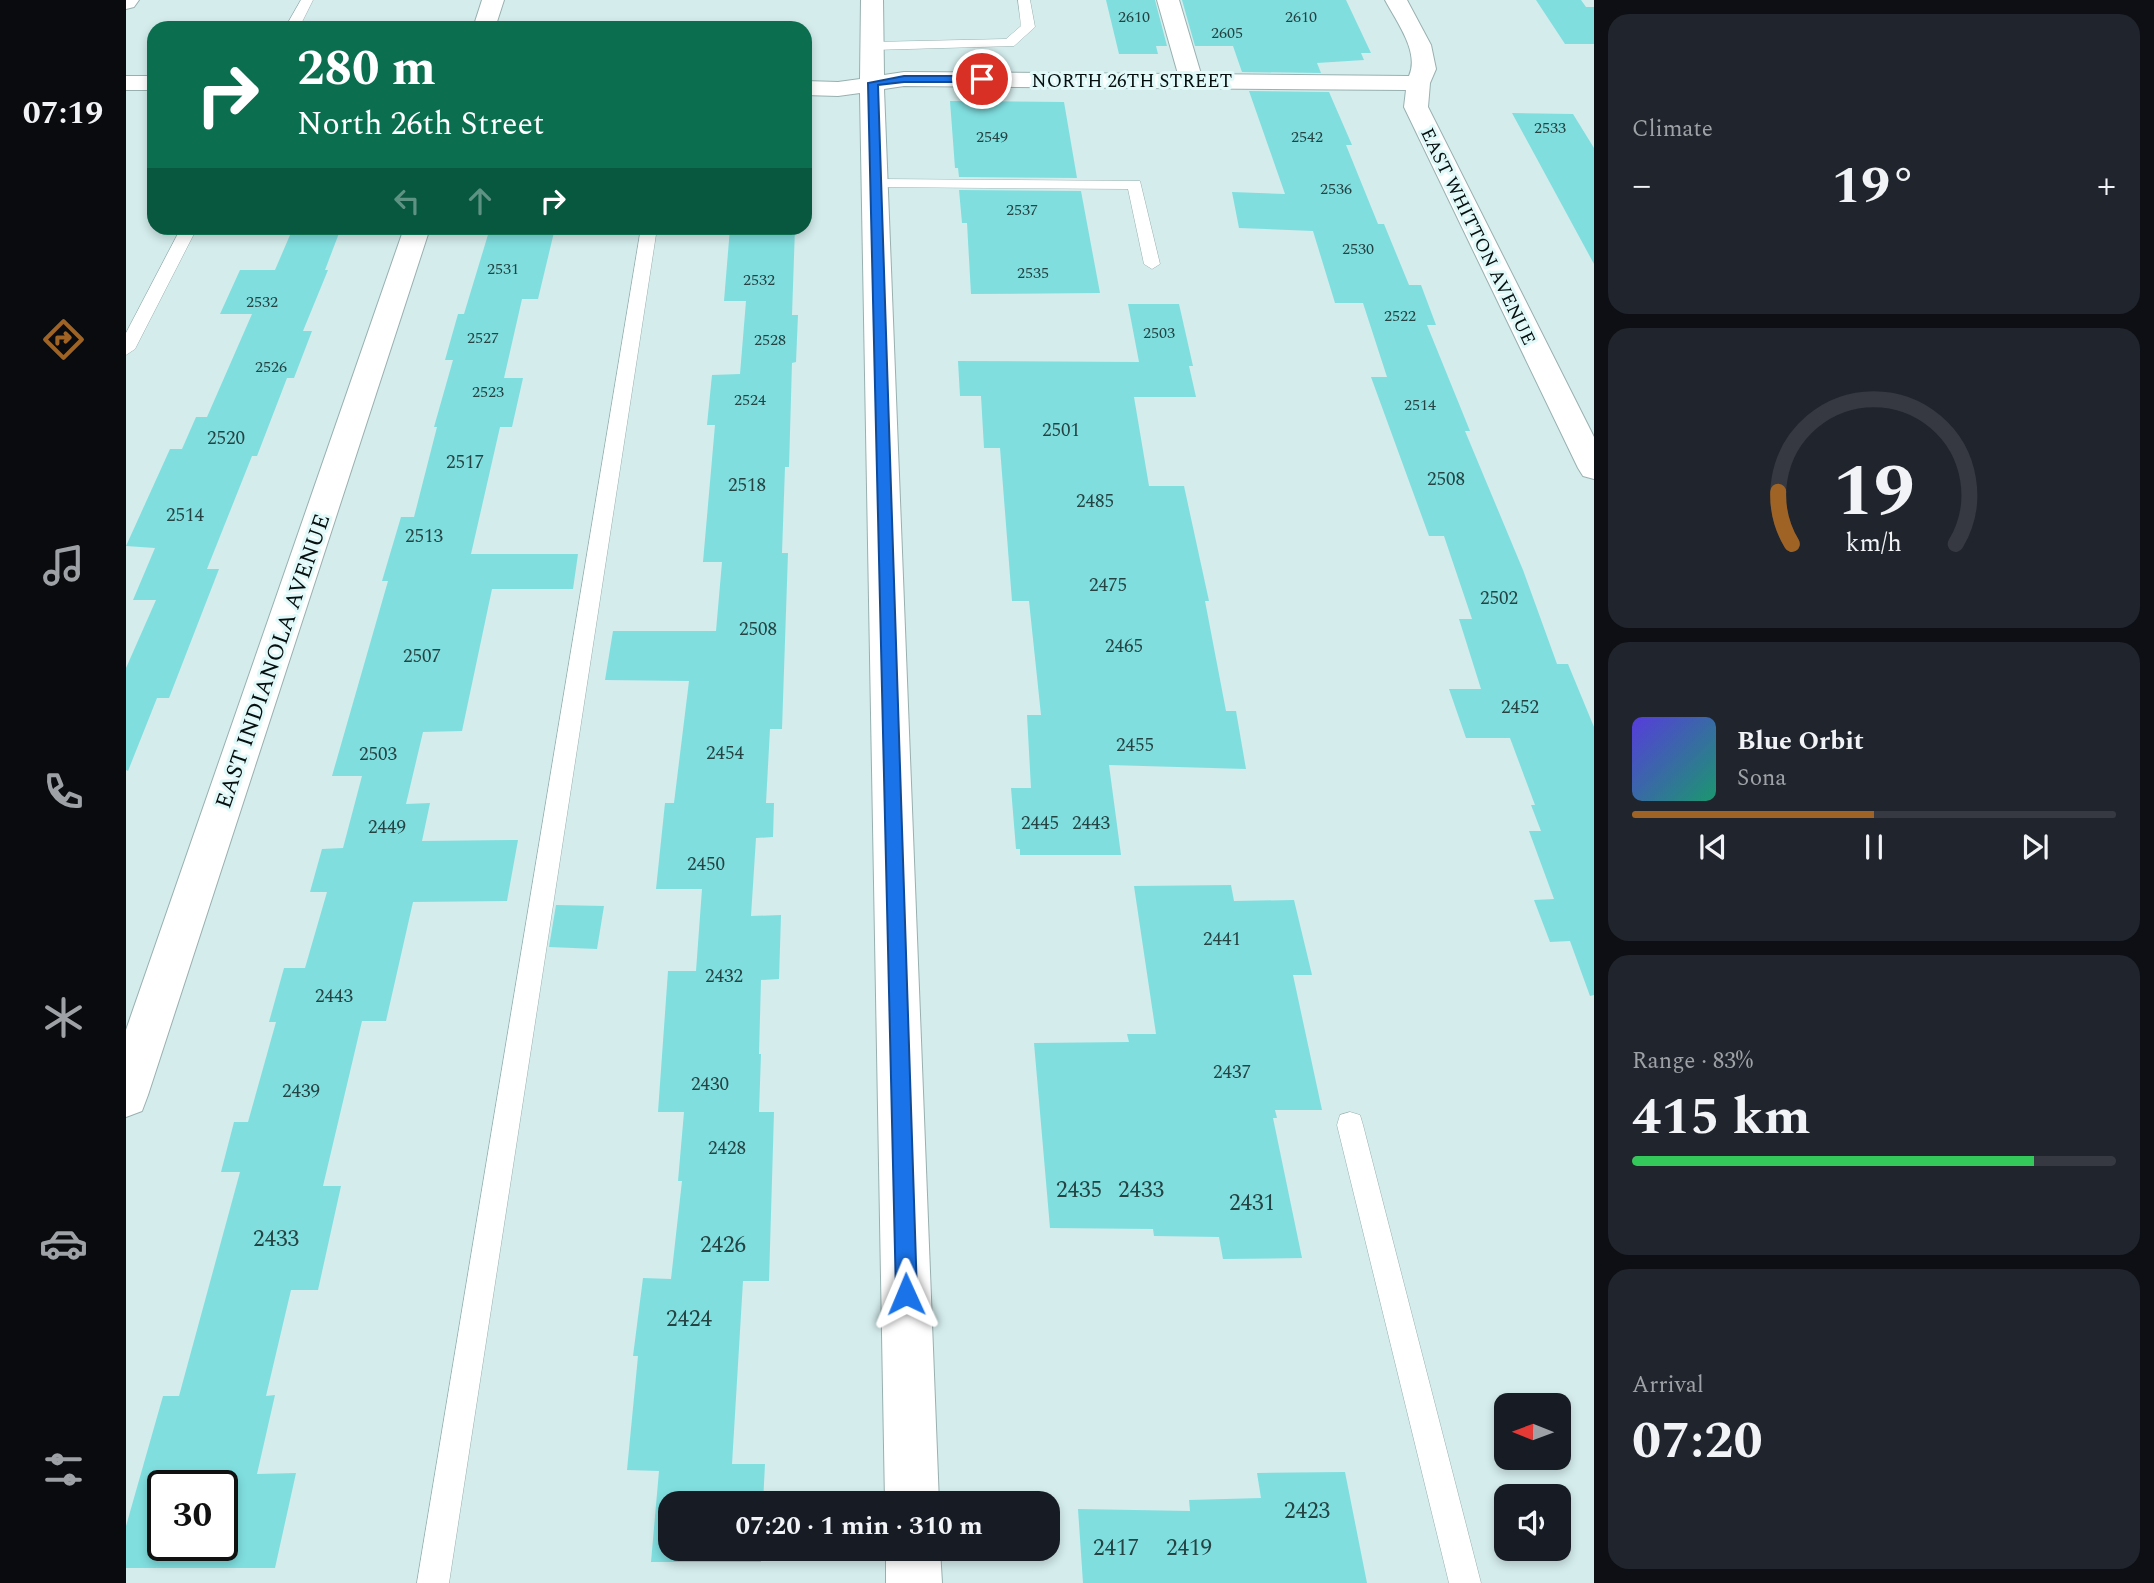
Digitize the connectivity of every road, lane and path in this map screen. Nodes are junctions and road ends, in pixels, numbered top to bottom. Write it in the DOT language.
graph roads {
  1 [pos="307,0"];
  2 [pos="493,0"];
  3 [pos="872,0"];
  4 [pos="1024,0"];
  5 [pos="1168,0"];
  6 [pos="1396,0"];
  7 [pos="296,21"];
  8 [pos="486,21"];
  9 [pos="873,64"];
  10 [pos="1191,80"];
  11 [pos="126,83"];
  12 [pos="147,83"];
  13 [pos="1419,83"];
  14 [pos="812,88"];
  15 [pos="877,184"];
  16 [pos="185,235"];
  17 [pos="415,235"];
  18 [pos="648,235"];
  19 [pos="1152,264"];
  20 [pos="126,349"];
  21 [pos="1594,468"];
  22 [pos="126,1095"];
  23 [pos="1350,1125"];
  24 [pos="912,1491"];
  25 [pos="913,1561"];
  26 [pos="433,1583"];
  27 [pos="914,1583"];
  28 [pos="1465,1583"];
  1 -- 7 [label="lane"];
  2 -- 8 [label="street"];
  3 -- 9 [label="street"];
  4 -- 9 [label="lane"];
  5 -- 10 [label="street"];
  6 -- 13 [label="street, EAST WHITTON AVENUE"];
  9 -- 10 [label="street, NORTH 26TH STREET"];
  9 -- 14 [label="street, NORTH 26TH STREET"];
  9 -- 15 [label="street"];
  10 -- 13 [label="street, NORTH 26TH STREET"];
  11 -- 12 [label="street"];
  13 -- 21 [label="street, EAST WHITTON AVENUE"];
  15 -- 19 [label="lane"];
  15 -- 24 [label="street"];
  16 -- 20 [label="lane"];
  17 -- 22 [label="street, EAST INDIANOLA AVENUE"];
  18 -- 26 [label="lane"];
  23 -- 28 [label="lane"];
  25 -- 27 [label="street"];
}
